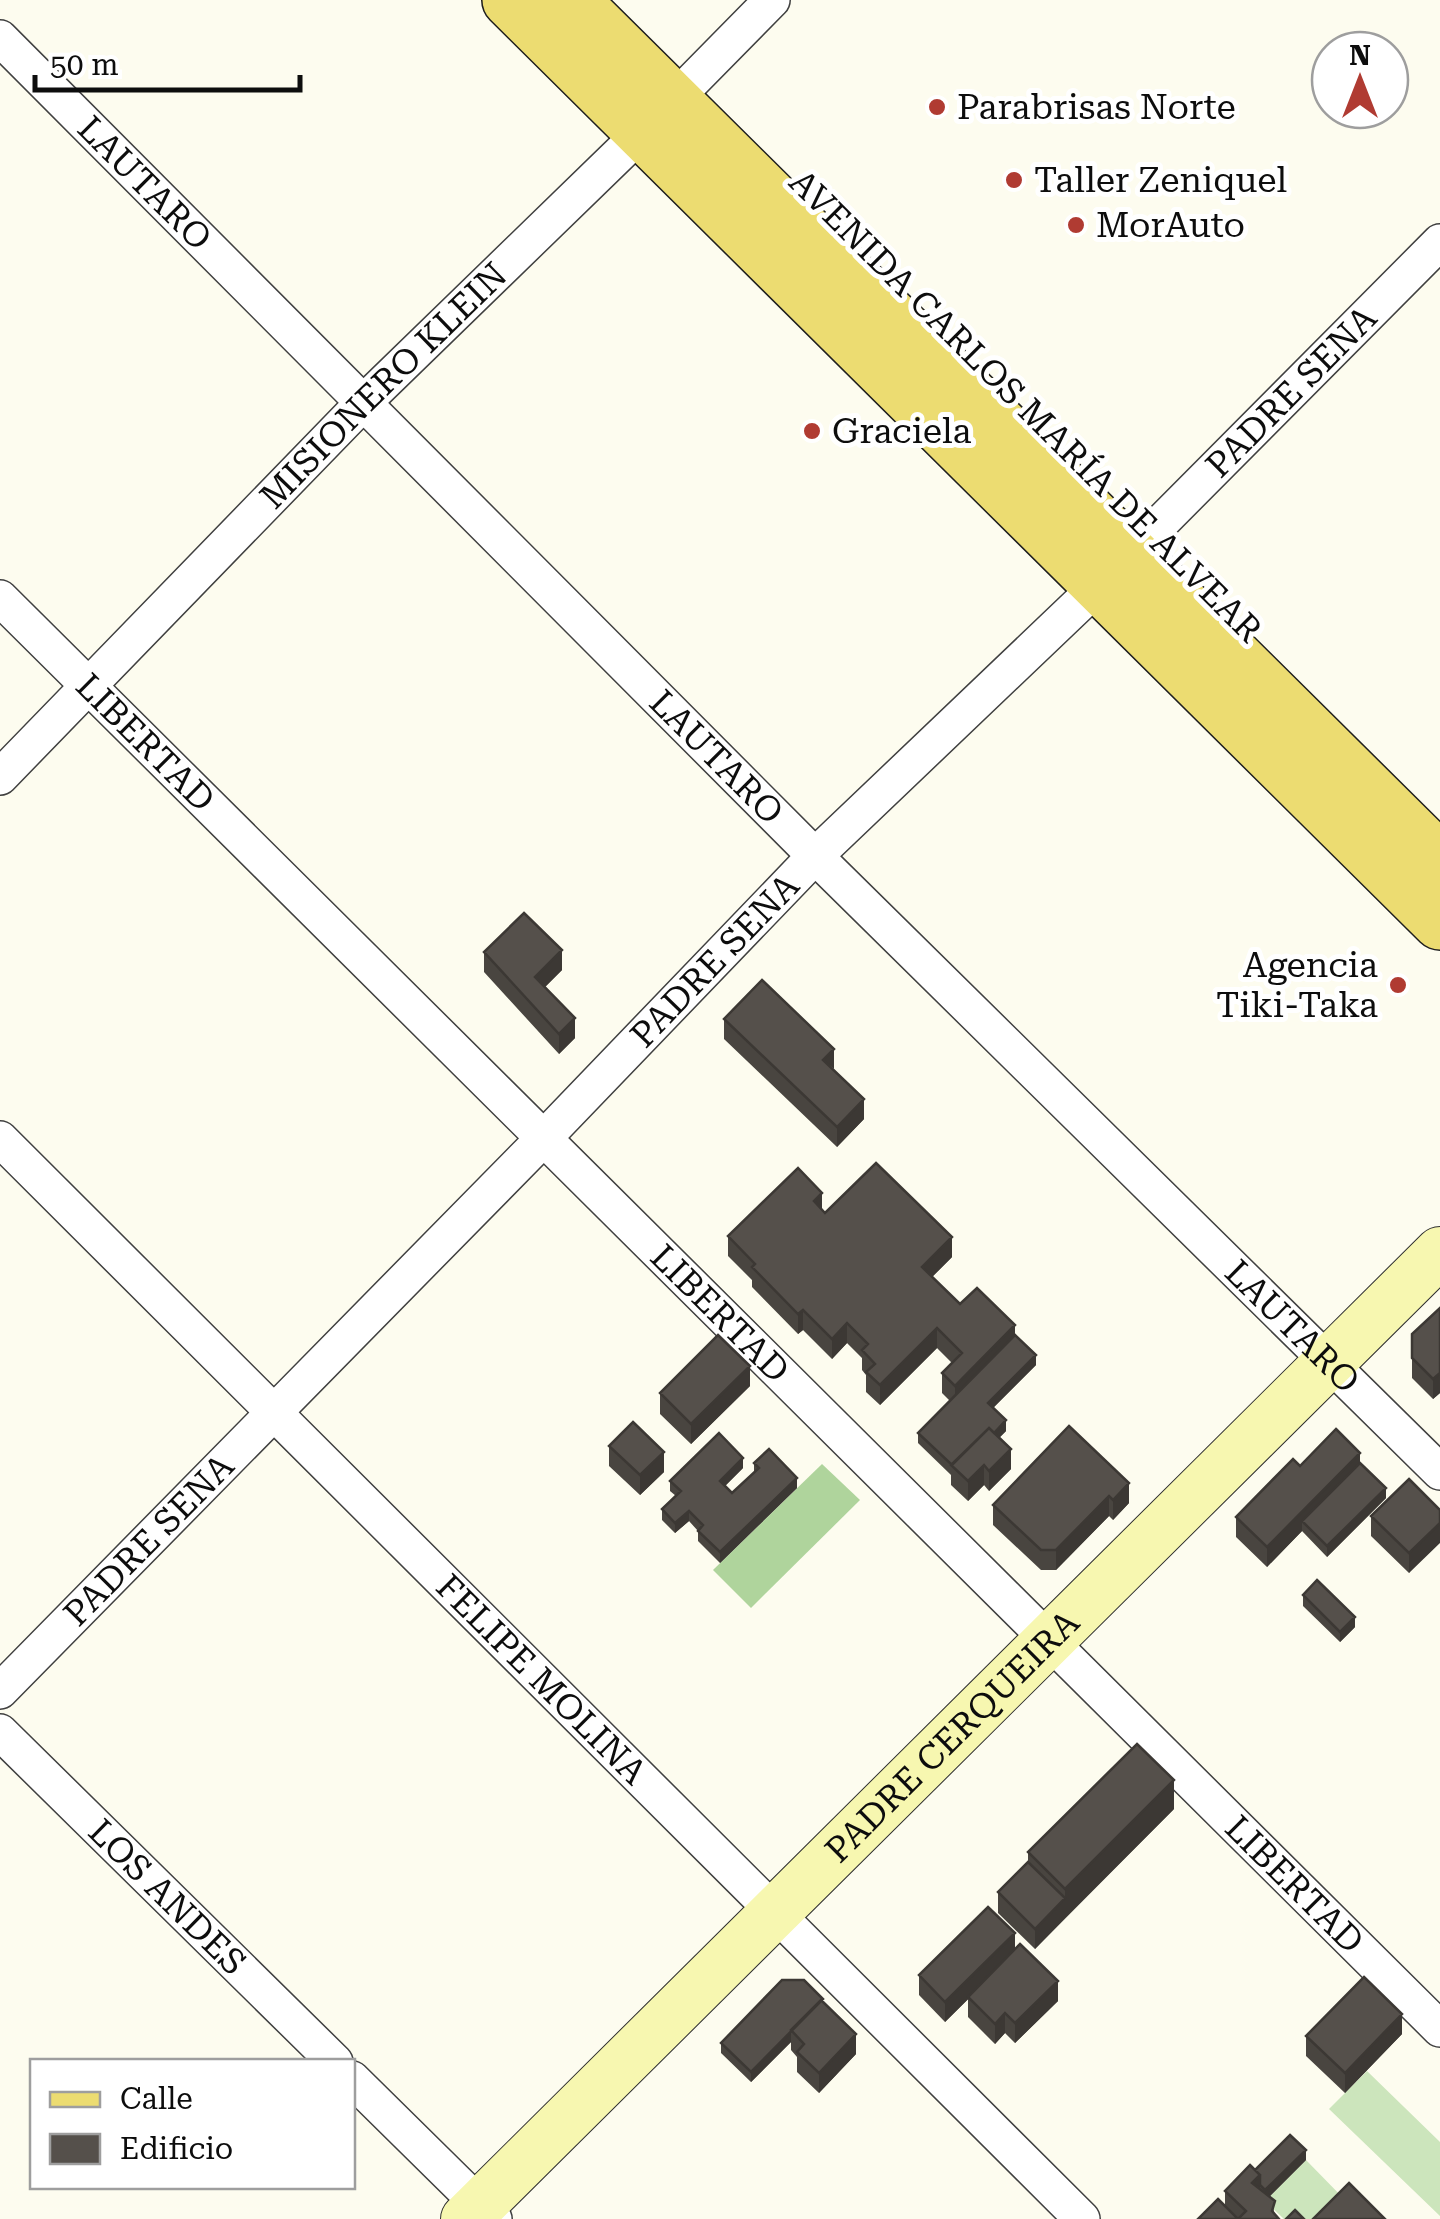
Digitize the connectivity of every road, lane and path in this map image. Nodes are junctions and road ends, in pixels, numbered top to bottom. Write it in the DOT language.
graph roads {
  1 [pos="510,0"];
  2 [pos="571,0"];
  3 [pos="616,0"];
  4 [pos="772,0"];
  5 [pos="0,38"];
  6 [pos="670,103"];
  7 [pos="1440,242"];
  8 [pos="364,403"];
  9 [pos="1126,557"];
  10 [pos="0,598"];
  11 [pos="88,688"];
  12 [pos="0,777"];
  13 [pos="1440,809"];
  14 [pos="816,856"];
  15 [pos="1440,862"];
  16 [pos="1440,922"];
  17 [pos="0,1138"];
  18 [pos="542,1140"];
  19 [pos="1440,1252"];
  20 [pos="1330,1362"];
  21 [pos="274,1412"];
  22 [pos="1440,1472"];
  23 [pos="1048,1638"];
  24 [pos="0,1692"];
  25 [pos="0,1732"];
  26 [pos="774,1911"];
  27 [pos="1440,2029"];
  28 [pos="331,2059"];
  29 [pos="355,2082"];
  30 [pos="480,2214"];
  31 [pos="1082,2219"];
  1 -- 6 [label="main road, AVENIDA CARLOS MARÍA DE ALVEAR"];
  2 -- 6 [label="main road, AVENIDA CARLOS MARÍA DE ALVEAR"];
  3 -- 6 [label="main road, AVENIDA CARLOS MARÍA DE ALVEAR"];
  4 -- 6 [label="street, MISIONERO KLEIN"];
  5 -- 8 [label="street, LAUTARO"];
  6 -- 8 [label="street, MISIONERO KLEIN"];
  6 -- 9 [label="main road, AVENIDA CARLOS MARÍA DE ALVEAR"];
  7 -- 9 [label="street, PADRE SENA"];
  8 -- 11 [label="street, MISIONERO KLEIN"];
  8 -- 14 [label="street, LAUTARO"];
  9 -- 13 [label="main road, AVENIDA CARLOS MARÍA DE ALVEAR"];
  9 -- 14 [label="street, PADRE SENA"];
  9 -- 15 [label="main road, AVENIDA CARLOS MARÍA DE ALVEAR"];
  9 -- 16 [label="main road, AVENIDA CARLOS MARÍA DE ALVEAR"];
  10 -- 11 [label="street, LIBERTAD"];
  11 -- 12 [label="street, MISIONERO KLEIN"];
  11 -- 18 [label="street, LIBERTAD"];
  14 -- 18 [label="street, PADRE SENA"];
  14 -- 20 [label="street, LAUTARO"];
  17 -- 21 [label="street, FELIPE MOLINA"];
  18 -- 21 [label="street, PADRE SENA"];
  18 -- 23 [label="street, LIBERTAD"];
  19 -- 20 [label="street, PADRE CERQUEIRA"];
  20 -- 22 [label="street, LAUTARO"];
  20 -- 23 [label="street, PADRE CERQUEIRA"];
  21 -- 24 [label="street, PADRE SENA"];
  21 -- 26 [label="street, FELIPE MOLINA"];
  23 -- 26 [label="street, PADRE CERQUEIRA"];
  23 -- 27 [label="street, LIBERTAD"];
  25 -- 28 [label="street, LOS ANDES"];
  26 -- 30 [label="street, PADRE CERQUEIRA"];
  26 -- 31 [label="street, FELIPE MOLINA"];
  29 -- 30 [label="street"];
}
